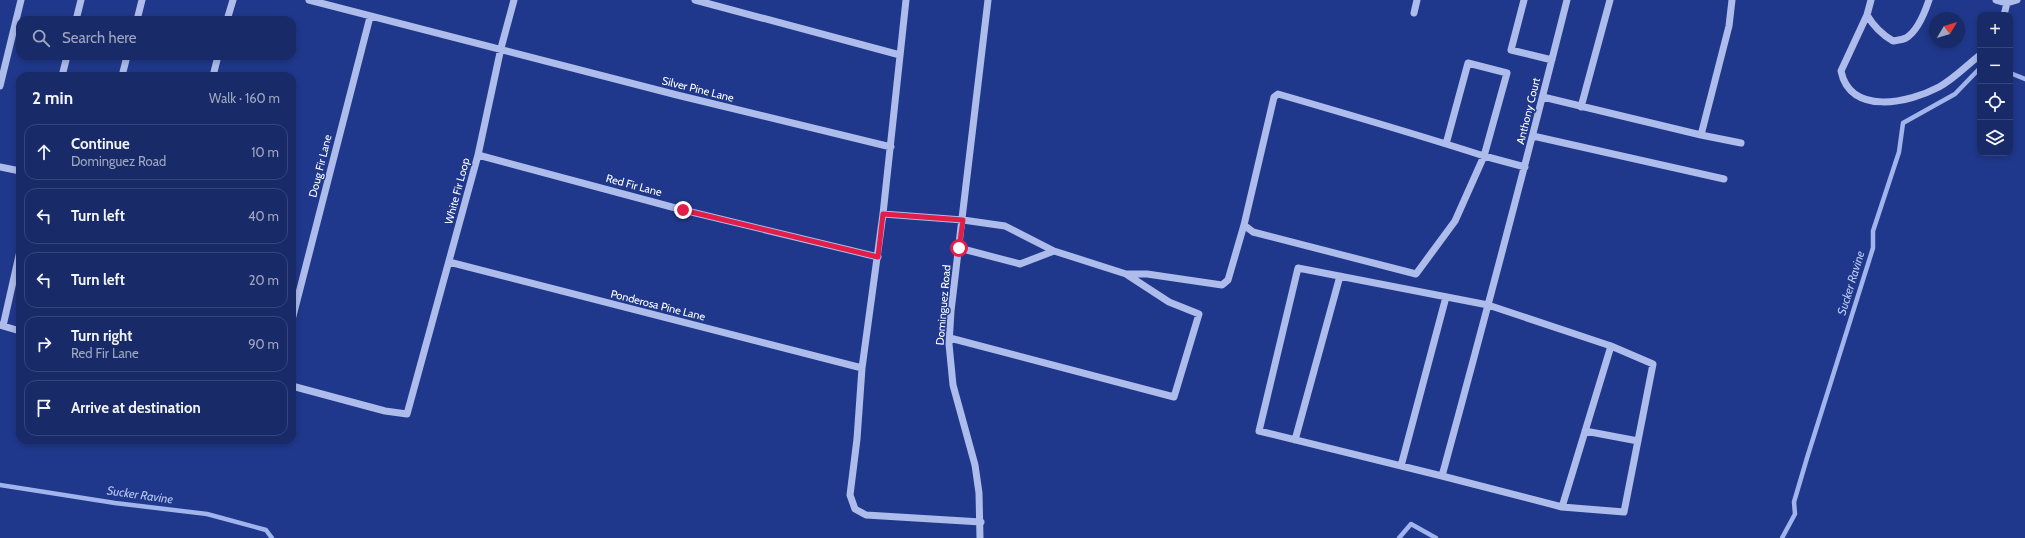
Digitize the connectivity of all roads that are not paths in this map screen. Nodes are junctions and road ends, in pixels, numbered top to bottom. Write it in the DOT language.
graph roads {
  1 [pos="21,0"];
  2 [pos="81,0"];
  3 [pos="142,0"];
  4 [pos="233,0"];
  5 [pos="309,0"];
  6 [pos="514,0"];
  7 [pos="695,0"];
  8 [pos="906,0"];
  9 [pos="988,0"];
  10 [pos="1417,0"];
  11 [pos="1524,0"];
  12 [pos="1568,0"];
  13 [pos="1610,0"];
  14 [pos="1732,0"];
  15 [pos="1871,0"];
  16 [pos="1929,0"];
  17 [pos="1996,0"];
  18 [pos="2017,0"];
  19 [pos="2007,3"];
  20 [pos="2005,12"];
  21 [pos="1414,13"];
  22 [pos="1868,14"];
  23 [pos="16,16"];
  24 [pos="77,16"];
  25 [pos="138,16"];
  26 [pos="228,16"];
  27 [pos="370,17"];
  28 [pos="16,18"];
  29 [pos="501,48"];
  30 [pos="900,55"];
  31 [pos="1977,57"];
  32 [pos="66,60"];
  33 [pos="127,60"];
  34 [pos="217,60"];
  35 [pos="1552,60"];
  36 [pos="3,63"];
  37 [pos="63,72"];
  38 [pos="123,72"];
  39 [pos="215,72"];
  40 [pos="0,86"];
  41 [pos="1543,98"];
  42 [pos="1581,107"];
  43 [pos="1701,135"];
  44 [pos="1533,136"];
  45 [pos="1741,143"];
  46 [pos="1446,144"];
  47 [pos="891,147"];
  48 [pos="478,155"];
  49 [pos="1484,156"];
  50 [pos="0,167"];
  51 [pos="1525,167"];
  52 [pos="16,170"];
  53 [pos="1724,179"];
  54 [pos="883,214"];
  55 [pos="963,220"];
  56 [pos="1244,225"];
  57 [pos="959,248"];
  58 [pos="1054,251"];
  59 [pos="878,257"];
  60 [pos="449,262"];
  61 [pos="16,267"];
  62 [pos="1126,274"];
  63 [pos="1340,276"];
  64 [pos="1446,297"];
  65 [pos="296,304"];
  66 [pos="1488,305"];
  67 [pos="1,326"];
  68 [pos="16,329"];
  69 [pos="950,338"];
  70 [pos="1611,346"];
  71 [pos="862,368"];
  72 [pos="296,387"];
  73 [pos="1585,431"];
  74 [pos="1295,440"];
  75 [pos="1638,441"];
  76 [pos="1401,466"];
  77 [pos="1442,476"];
  78 [pos="1562,507"];
  79 [pos="981,522"];
  80 [pos="980,538"];
  1 -- 23 [label="street"];
  2 -- 24 [label="street"];
  3 -- 25 [label="street"];
  4 -- 26 [label="street"];
  5 -- 27 [label="street"];
  6 -- 29 [label="street, White Fir Loop"];
  7 -- 30 [label="street"];
  8 -- 30 [label="street"];
  9 -- 55 [label="street, Dominguez Road"];
  10 -- 21 [label="street"];
  11 -- 35 [label="street"];
  12 -- 35 [label="street, Anthony Court"];
  13 -- 42 [label="street"];
  14 -- 43 [label="street"];
  15 -- 22 [label="street"];
  16 -- 22 [label="street"];
  17 -- 19 [label="street"];
  18 -- 19 [label="street"];
  19 -- 20 [label="street"];
  22 -- 31 [label="street"];
  27 -- 29 [label="street"];
  27 -- 65 [label="street, Doug Fir Lane"];
  28 -- 36 [label="street"];
  29 -- 47 [label="street, Silver Pine Lane"];
  29 -- 48 [label="street, White Fir Loop"];
  30 -- 47 [label="street"];
  32 -- 37 [label="street"];
  33 -- 38 [label="street"];
  34 -- 39 [label="street"];
  35 -- 41 [label="street, Anthony Court"];
  36 -- 40 [label="street"];
  41 -- 42 [label="street"];
  41 -- 44 [label="street, Anthony Court"];
  42 -- 43 [label="street"];
  43 -- 45 [label="street"];
  44 -- 51 [label="street, Anthony Court"];
  44 -- 53 [label="street"];
  46 -- 49 [label="street"];
  46 -- 49 [label="street"];
  46 -- 56 [label="street"];
  47 -- 54 [label="street"];
  48 -- 59 [label="street, Red Fir Lane"];
  48 -- 60 [label="street, White Fir Loop"];
  49 -- 51 [label="street"];
  49 -- 56 [label="street"];
  50 -- 52 [label="street"];
  51 -- 66 [label="street, Anthony Court"];
  54 -- 55 [label="street"];
  54 -- 59 [label="street"];
  55 -- 57 [label="street, Dominguez Road"];
  55 -- 58 [label="street"];
  56 -- 62 [label="street"];
  57 -- 58 [label="street"];
  57 -- 69 [label="street, Dominguez Road"];
  58 -- 62 [label="street"];
  59 -- 71 [label="street"];
  60 -- 71 [label="street, Ponderosa Pine Lane"];
  60 -- 72 [label="street, White Fir Loop"];
  61 -- 67 [label="street"];
  62 -- 69 [label="street"];
  63 -- 64 [label="street"];
  63 -- 74 [label="street"];
  63 -- 74 [label="street"];
  64 -- 66 [label="street"];
  64 -- 76 [label="street"];
  66 -- 70 [label="street"];
  66 -- 77 [label="street, Anthony Court"];
  67 -- 68 [label="street"];
  69 -- 79 [label="street, Dominguez Road"];
  70 -- 73 [label="street"];
  70 -- 75 [label="street"];
  71 -- 79 [label="street"];
  73 -- 75 [label="street"];
  73 -- 78 [label="street"];
  74 -- 76 [label="street"];
  75 -- 78 [label="street"];
  76 -- 77 [label="street"];
  77 -- 78 [label="street"];
  79 -- 80 [label="street, Dominguez Road"];
}
